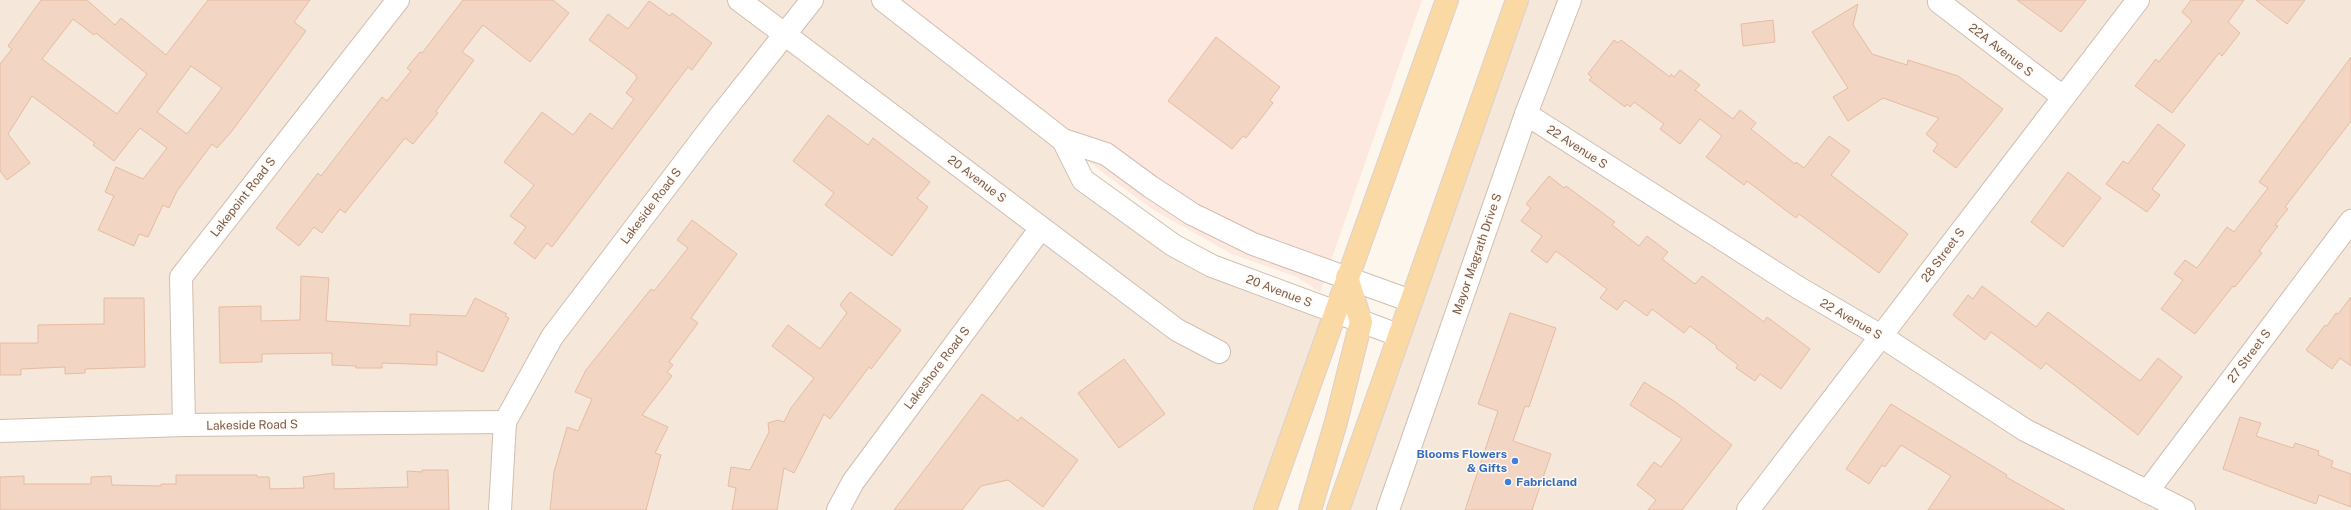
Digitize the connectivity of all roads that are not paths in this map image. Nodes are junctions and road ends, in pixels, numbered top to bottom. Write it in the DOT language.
graph roads {
  1 [pos="398,0"];
  2 [pos="739,0"];
  3 [pos="812,0"];
  4 [pos="883,0"];
  5 [pos="1447,0"];
  6 [pos="1517,0"];
  7 [pos="1570,0"];
  8 [pos="2138,0"];
  9 [pos="1939,2"];
  10 [pos="786,35"];
  11 [pos="2063,97"];
  12 [pos="1526,114"];
  13 [pos="1063,140"];
  14 [pos="2351,221"];
  15 [pos="1041,228"];
  16 [pos="1347,277"];
  17 [pos="1410,301"];
  18 [pos="1336,313"];
  19 [pos="1361,322"];
  20 [pos="1398,335"];
  21 [pos="1881,336"];
  22 [pos="1219,352"];
  23 [pos="505,422"];
  24 [pos="184,425"];
  25 [pos="0,431"];
  26 [pos="2146,492"];
  27 [pos="500,510"];
  28 [pos="838,510"];
  29 [pos="1266,510"];
  30 [pos="1310,510"];
  31 [pos="1338,510"];
  32 [pos="1388,510"];
  33 [pos="1748,510"];
  34 [pos="2184,510"];
  1 -- 24 [label="street, Lakepoint Road S"];
  2 -- 10 [label="street, 20 Avenue S"];
  3 -- 10 [label="street, Lakeside Road S"];
  4 -- 13 [label="street, 20 Avenue S"];
  5 -- 16 [label="main road"];
  6 -- 17 [label="main road"];
  7 -- 12 [label="street, Mayor Magrath Drive S"];
  8 -- 11 [label="street, 28 Street S"];
  9 -- 11 [label="street, 22A Avenue S"];
  10 -- 15 [label="street, 20 Avenue S"];
  10 -- 23 [label="street, Lakeside Road S"];
  11 -- 21 [label="street, 28 Street S"];
  12 -- 21 [label="street, 22 Avenue S"];
  12 -- 32 [label="street, Mayor Magrath Drive S"];
  13 -- 16 [label="street, 20 Avenue S"];
  13 -- 18 [label="street, 20 Avenue S"];
  14 -- 26 [label="street, 27 Street S"];
  15 -- 22 [label="street, 20 Avenue S"];
  15 -- 28 [label="street, Lakeshore Road S"];
  16 -- 17 [label="street, 20 Avenue S"];
  16 -- 18 [label="main road"];
  16 -- 19 [label="main road"];
  17 -- 20 [label="main road"];
  18 -- 19 [label="street, 20 Avenue S"];
  18 -- 29 [label="main road"];
  19 -- 20 [label="street, 20 Avenue S"];
  19 -- 30 [label="main road"];
  20 -- 31 [label="main road"];
  21 -- 26 [label="street, 22 Avenue S"];
  21 -- 33 [label="street, 28 Street S"];
  23 -- 24 [label="street, Lakeside Road S"];
  23 -- 27 [label="street, Lakeside Road S"];
  24 -- 25 [label="street, Lakeside Road S"];
  26 -- 34 [label="street, 22 Avenue S"];
}
